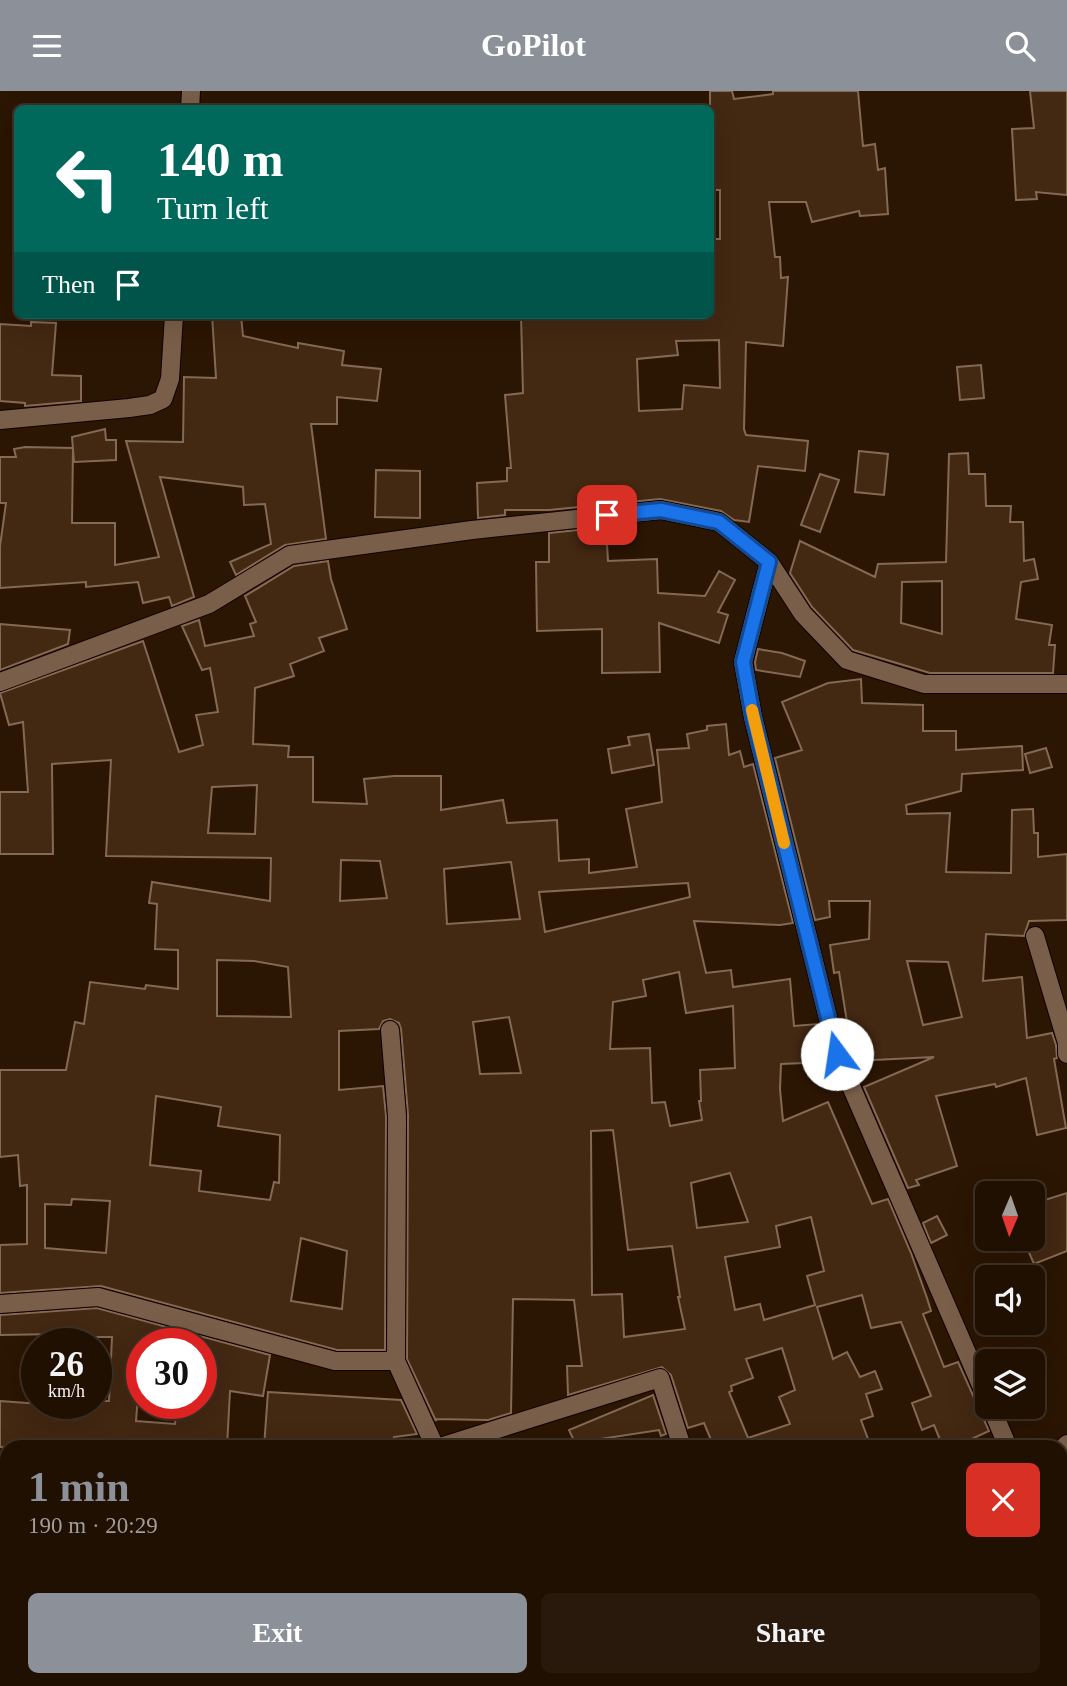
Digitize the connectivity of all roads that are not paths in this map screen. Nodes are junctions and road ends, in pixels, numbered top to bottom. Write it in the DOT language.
graph roads {
  1 [pos="174,319"];
  2 [pos="0,420"];
  3 [pos="769,562"];
  4 [pos="0,682"];
  5 [pos="1067,684"];
  6 [pos="1035,936"];
  7 [pos="390,1030"];
  8 [pos="1067,1054"];
  9 [pos="0,1304"];
  10 [pos="396,1361"];
  11 [pos="975,1371"];
  12 [pos="996,1419"];
  13 [pos="434,1440"];
  14 [pos="460,1440"];
  15 [pos="680,1440"];
  16 [pos="1005,1440"];
  1 -- 2 [label="street"];
  3 -- 4 [label="street"];
  3 -- 5 [label="street"];
  3 -- 11 [label="street"];
  6 -- 8 [label="street"];
  7 -- 10 [label="street"];
  9 -- 10 [label="street"];
  10 -- 13 [label="street"];
  12 -- 16 [label="street"];
  14 -- 15 [label="street"];
}
